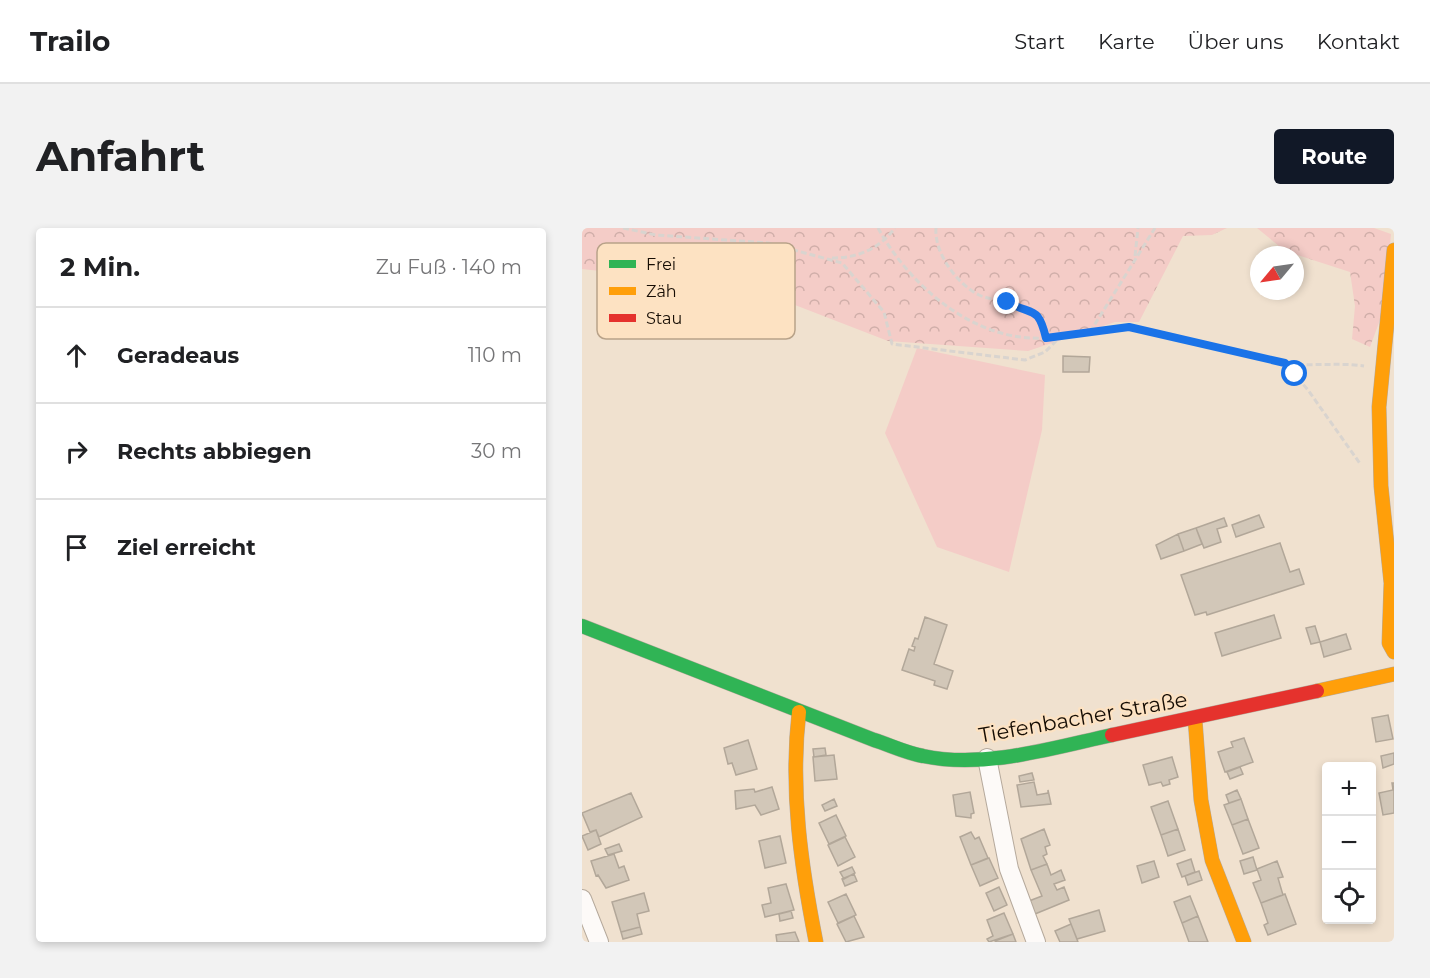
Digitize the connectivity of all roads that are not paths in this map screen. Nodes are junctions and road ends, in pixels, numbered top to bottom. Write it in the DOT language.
graph roads {
  1 [pos="1394,250"];
  2 [pos="1392,587"];
  3 [pos="582,627"];
  4 [pos="1394,652"];
  5 [pos="1394,674"];
  6 [pos="798,712"];
  7 [pos="1195,719"];
  8 [pos="987,758"];
  9 [pos="582,899"];
  10 [pos="599,942"];
  11 [pos="816,942"];
  12 [pos="1036,942"];
  13 [pos="1244,942"];
  1 -- 2 [label="street"];
  2 -- 4 [label="street"];
  3 -- 6 [label="street, Tiefenbacher Straße"];
  5 -- 7 [label="street, Tiefenbacher Straße"];
  6 -- 8 [label="street, Tiefenbacher Straße"];
  6 -- 11 [label="street"];
  7 -- 8 [label="street, Tiefenbacher Straße"];
  7 -- 13 [label="street"];
  8 -- 12 [label="street"];
  9 -- 10 [label="street"];
}
